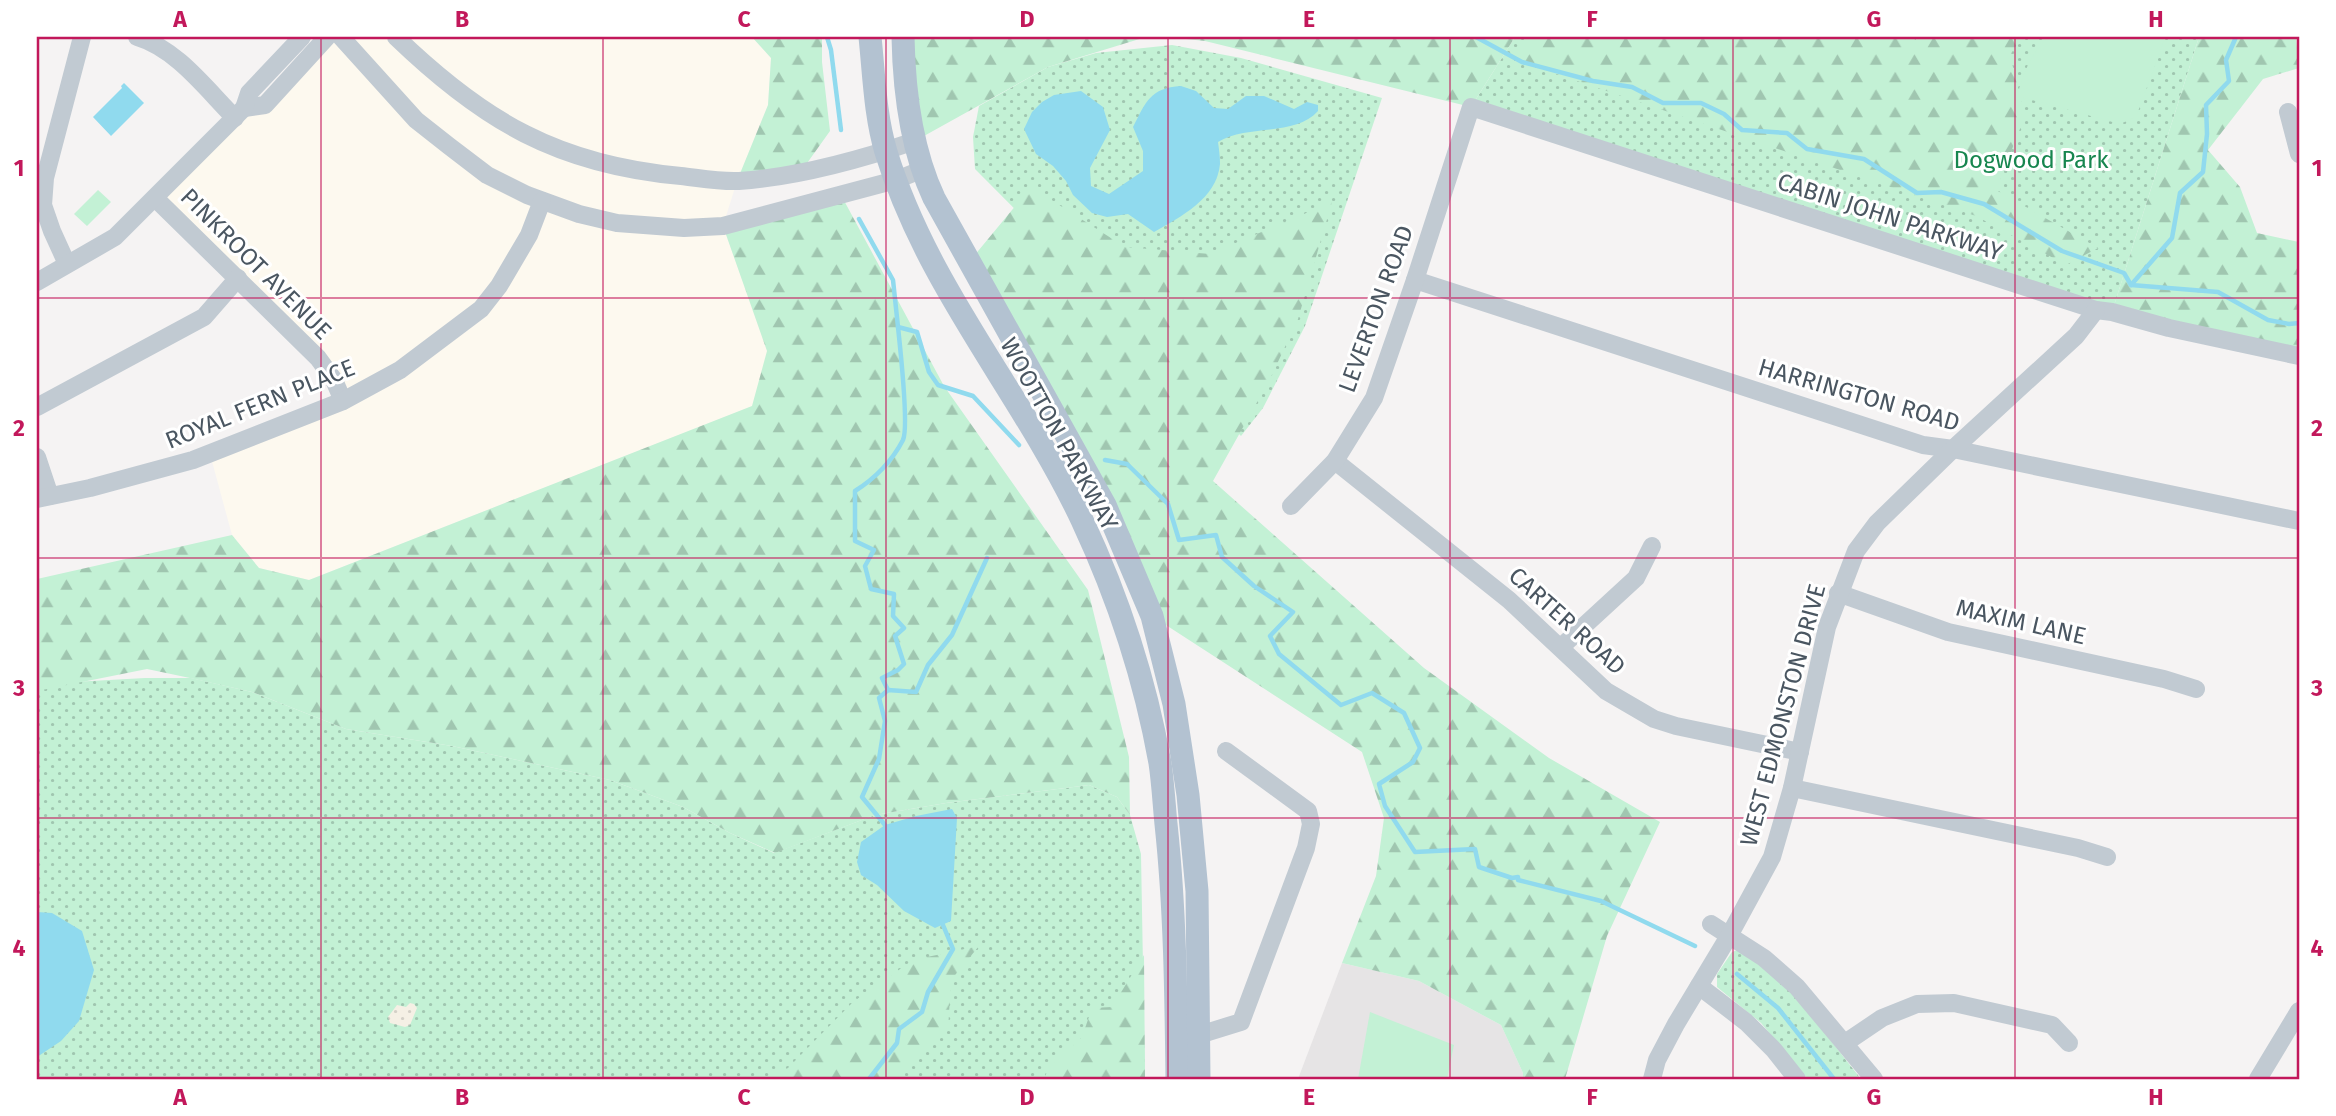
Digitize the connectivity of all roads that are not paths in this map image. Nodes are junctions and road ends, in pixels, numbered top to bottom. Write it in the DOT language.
graph roads {
  1 [pos="82,37"];
  2 [pos="137,37"];
  3 [pos="302,37"];
  4 [pos="327,37"];
  5 [pos="341,37"];
  6 [pos="396,37"];
  7 [pos="870,37"];
  8 [pos="903,37"];
  9 [pos="1471,107"];
  10 [pos="2288,112"];
  11 [pos="239,113"];
  12 [pos="915,141"];
  13 [pos="886,151"];
  14 [pos="2299,154"];
  15 [pos="921,170"];
  16 [pos="896,180"];
  17 [pos="155,198"];
  18 [pos="542,201"];
  19 [pos="67,264"];
  20 [pos="238,278"];
  21 [pos="1415,280"];
  22 [pos="37,282"];
  23 [pos="2096,310"];
  24 [pos="2299,356"];
  25 [pos="343,401"];
  26 [pos="37,407"];
  27 [pos="1953,449"];
  28 [pos="37,457"];
  29 [pos="1335,461"];
  30 [pos="43,497"];
  31 [pos="1291,506"];
  32 [pos="2299,521"];
  33 [pos="1652,546"];
  34 [pos="1838,593"];
  35 [pos="1561,647"];
  36 [pos="2196,689"];
  37 [pos="1226,751"];
  38 [pos="1800,752"];
  39 [pos="1792,788"];
  40 [pos="2107,857"];
  41 [pos="1710,924"];
  42 [pos="1729,936"];
  43 [pos="1699,986"];
  44 [pos="2299,1011"];
  45 [pos="1176,1035"];
  46 [pos="1199,1035"];
  47 [pos="1845,1043"];
  48 [pos="2069,1043"];
  49 [pos="1177,1079"];
  50 [pos="1199,1079"];
  51 [pos="1652,1079"];
  52 [pos="1797,1079"];
  53 [pos="1874,1079"];
  54 [pos="2258,1079"];
  1 -- 19 [label="street"];
  2 -- 11 [label="street"];
  3 -- 11 [label="street"];
  4 -- 11 [label="street"];
  5 -- 18 [label="street"];
  6 -- 13 [label="street"];
  7 -- 13 [label="main road, WOOTTON PARKWAY"];
  8 -- 12 [label="main road, WOOTTON PARKWAY"];
  9 -- 21 [label="street, LEVERTON ROAD"];
  9 -- 23 [label="street, CABIN JOHN PARKWAY"];
  10 -- 14 [label="street"];
  11 -- 17 [label="street"];
  12 -- 13 [label="street"];
  12 -- 15 [label="main road, WOOTTON PARKWAY"];
  13 -- 16 [label="main road, WOOTTON PARKWAY"];
  15 -- 16 [label="street"];
  15 -- 46 [label="main road, WOOTTON PARKWAY"];
  16 -- 18 [label="street"];
  16 -- 45 [label="main road, WOOTTON PARKWAY"];
  17 -- 19 [label="street"];
  17 -- 20 [label="street, PINKROOT AVENUE"];
  18 -- 25 [label="street, ROYAL FERN PLACE"];
  19 -- 22 [label="street"];
  20 -- 25 [label="street, PINKROOT AVENUE"];
  20 -- 26 [label="street"];
  21 -- 27 [label="street, HARRINGTON ROAD"];
  21 -- 29 [label="street, LEVERTON ROAD"];
  23 -- 24 [label="street, CABIN JOHN PARKWAY"];
  23 -- 27 [label="street, WEST EDMONSTON DRIVE"];
  25 -- 30 [label="street, ROYAL FERN PLACE"];
  27 -- 32 [label="street, HARRINGTON ROAD"];
  27 -- 34 [label="street, WEST EDMONSTON DRIVE"];
  28 -- 30 [label="street"];
  29 -- 31 [label="street, LEVERTON ROAD"];
  29 -- 35 [label="street, CARTER ROAD"];
  33 -- 35 [label="street"];
  34 -- 36 [label="street, MAXIM LANE"];
  34 -- 38 [label="street, WEST EDMONSTON DRIVE"];
  35 -- 38 [label="street, CARTER ROAD"];
  37 -- 46 [label="street"];
  38 -- 39 [label="street, WEST EDMONSTON DRIVE"];
  39 -- 40 [label="street"];
  39 -- 42 [label="street, WEST EDMONSTON DRIVE"];
  41 -- 42 [label="street"];
  42 -- 43 [label="street, WEST EDMONSTON DRIVE"];
  42 -- 47 [label="street"];
  43 -- 51 [label="street, WEST EDMONSTON DRIVE"];
  43 -- 52 [label="street"];
  44 -- 54 [label="street"];
  45 -- 46 [label="street"];
  45 -- 49 [label="main road, WOOTTON PARKWAY"];
  46 -- 50 [label="main road, WOOTTON PARKWAY"];
  47 -- 48 [label="street"];
  47 -- 53 [label="street"];
}
